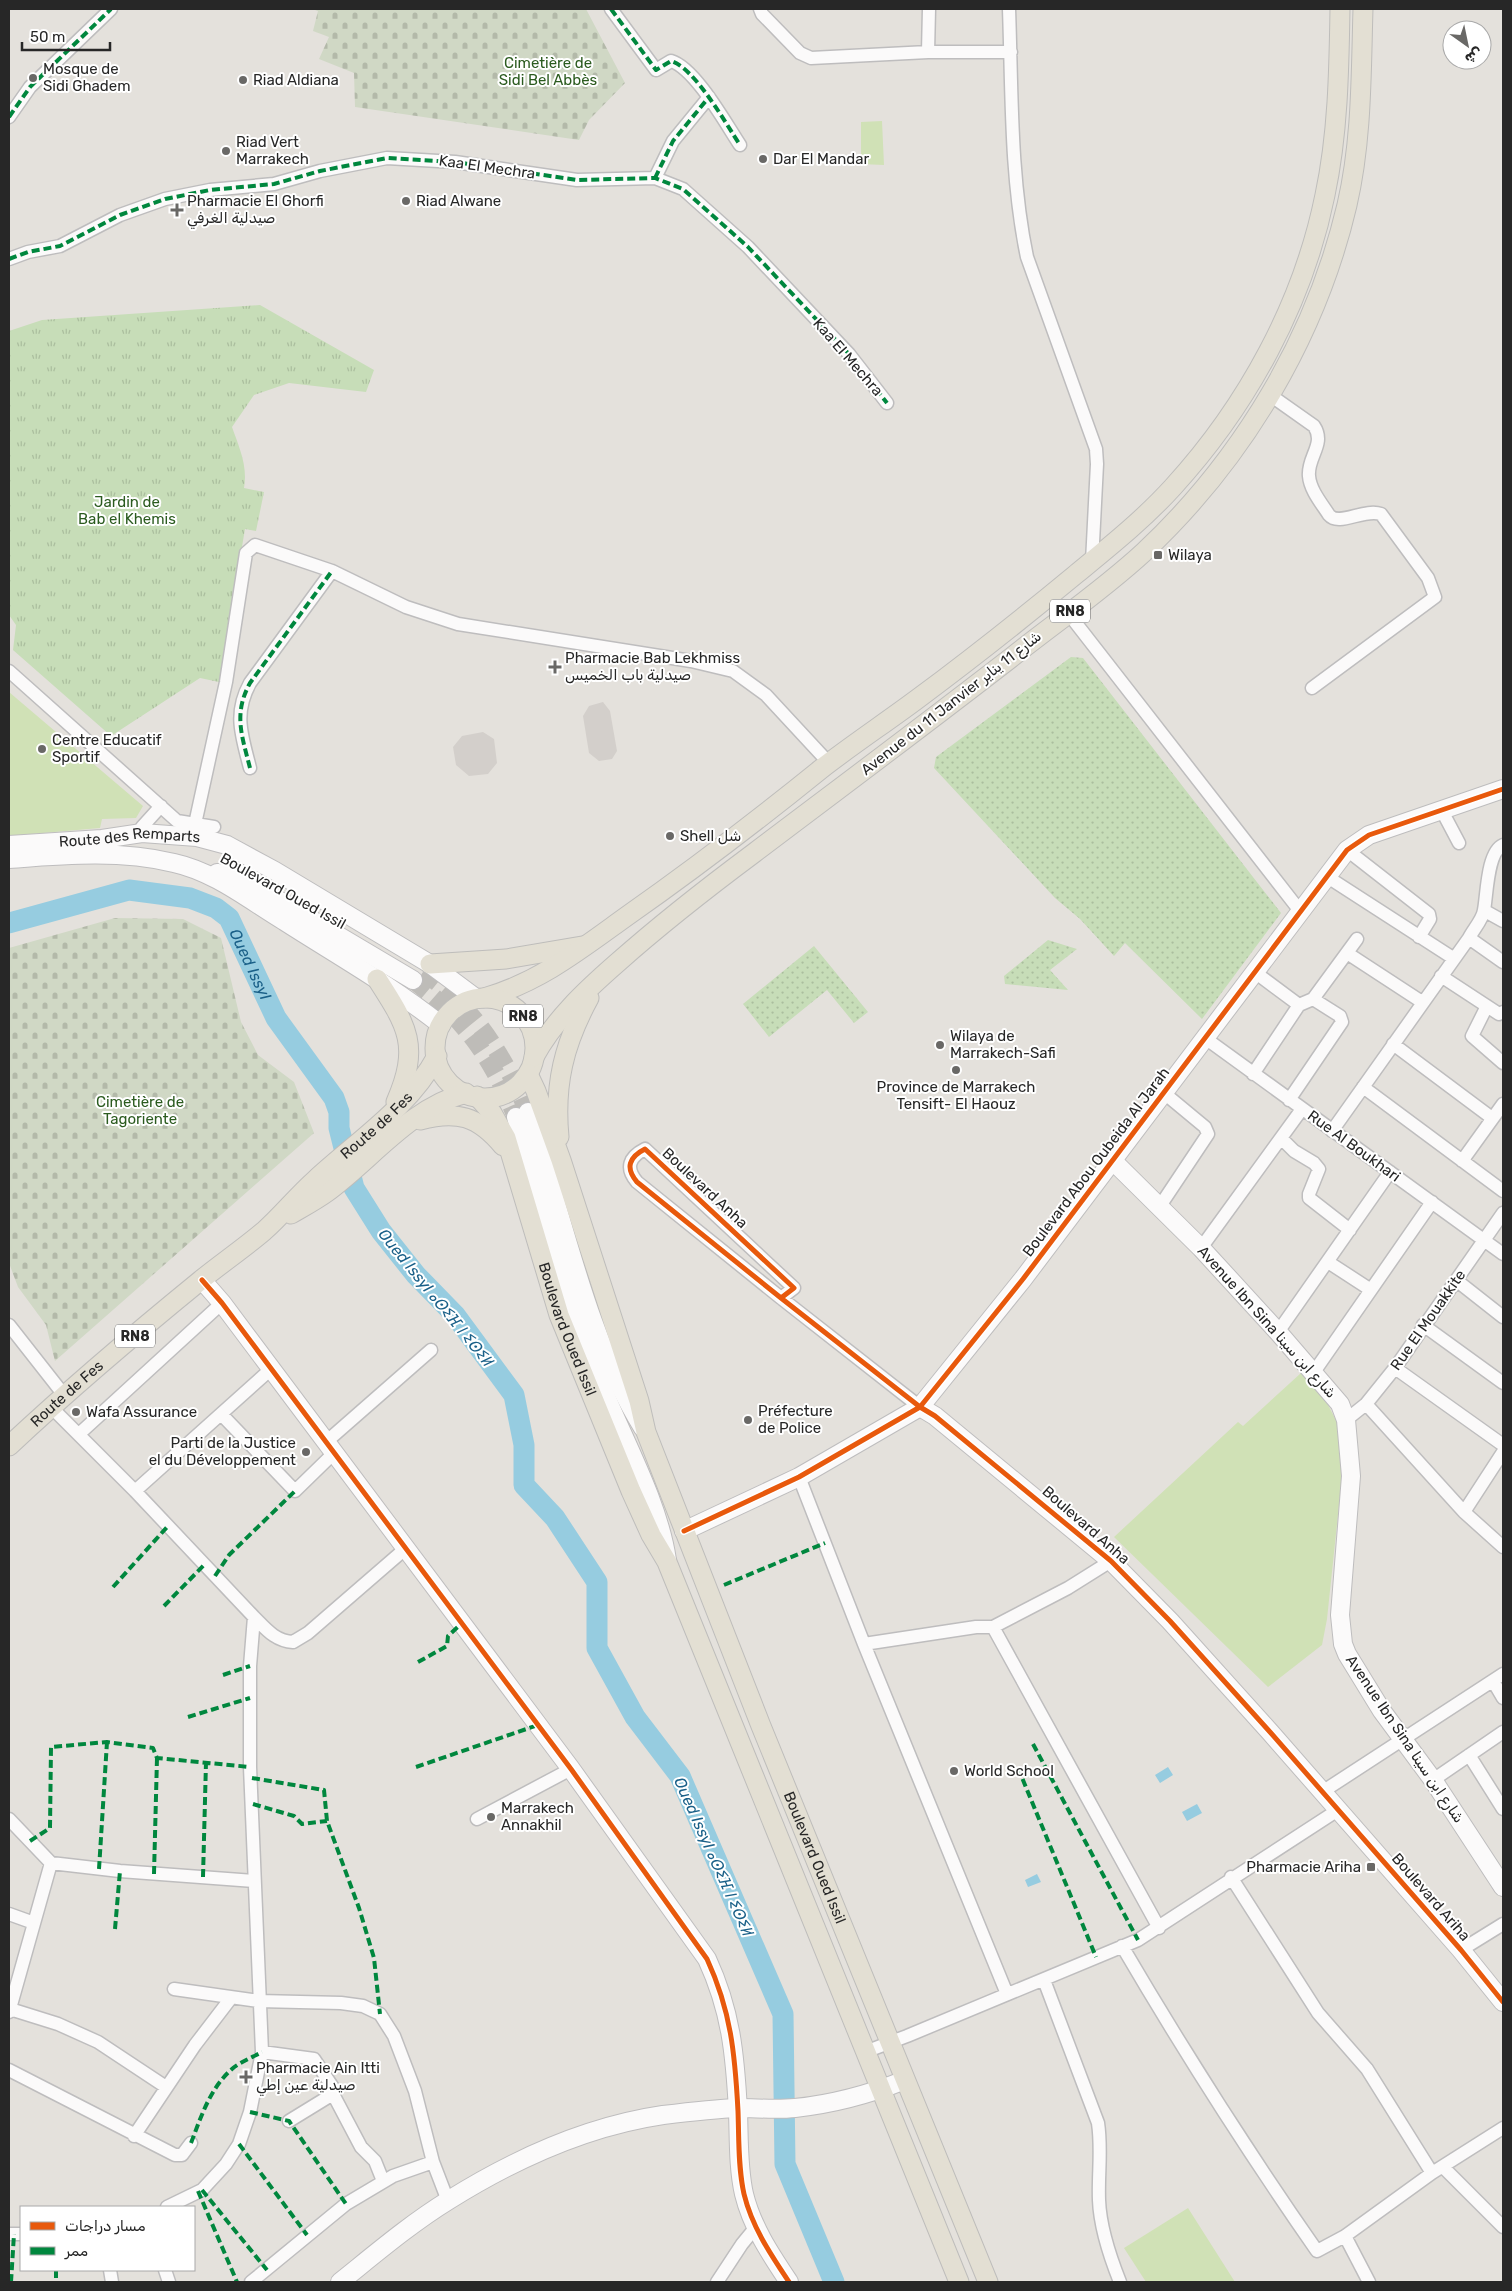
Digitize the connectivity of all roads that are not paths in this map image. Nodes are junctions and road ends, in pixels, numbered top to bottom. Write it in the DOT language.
graph roads {
  1 [pos="111,9"];
  2 [pos="611,9"];
  3 [pos="760,9"];
  4 [pos="929,9"];
  5 [pos="1009,9"];
  6 [pos="1340,9"];
  7 [pos="1363,9"];
  8 [pos="928,52"];
  9 [pos="1011,52"];
  10 [pos="709,97"];
  11 [pos="9,117"];
  12 [pos="740,145"];
  13 [pos="655,178"];
  14 [pos="9,258"];
  15 [pos="1270,395"];
  16 [pos="888,403"];
  17 [pos="1092,562"];
  18 [pos="332,571"];
  19 [pos="1068,613"];
  20 [pos="9,671"];
  21 [pos="1312,688"];
  22 [pos="829,763"];
  23 [pos="250,768"];
  24 [pos="1503,789"];
  25 [pos="161,806"];
  26 [pos="1441,809"];
  27 [pos="195,824"];
  28 [pos="214,827"];
  29 [pos="142,833"];
  30 [pos="102,838"];
  31 [pos="1459,843"];
  32 [pos="9,845"];
  33 [pos="1503,845"];
  34 [pos="1348,850"];
  35 [pos="9,858"];
  36 [pos="207,873"];
  37 [pos="1326,876"];
  38 [pos="1300,911"];
  39 [pos="1484,911"];
  40 [pos="1503,921"];
  41 [pos="1419,937"];
  42 [pos="1469,938"];
  43 [pos="1356,939"];
  44 [pos="588,945"];
  45 [pos="1347,953"];
  46 [pos="1453,958"];
  47 [pos="1503,962"];
  48 [pos="422,972"];
  49 [pos="1256,973"];
  50 [pos="1441,976"];
  51 [pos="377,979"];
  52 [pos="598,979"];
  53 [pos="480,998"];
  54 [pos="1313,999"];
  55 [pos="1422,1002"];
  56 [pos="1299,1005"];
  57 [pos="1487,1006"];
  58 [pos="1503,1012"];
  59 [pos="441,1025"];
  60 [pos="1205,1038"];
  61 [pos="1393,1044"];
  62 [pos="437,1056"];
  63 [pos="1503,1063"];
  64 [pos="531,1065"];
  65 [pos="1253,1074"];
  66 [pos="1363,1088"];
  67 [pos="1164,1094"];
  68 [pos="471,1095"];
  69 [pos="1290,1100"];
  70 [pos="1503,1104"];
  71 [pos="1302,1109"];
  72 [pos="392,1112"];
  73 [pos="1492,1118"];
  74 [pos="409,1123"];
  75 [pos="1332,1131"];
  76 [pos="1281,1138"];
  77 [pos="364,1150"];
  78 [pos="512,1159"];
  79 [pos="561,1160"];
  80 [pos="1113,1161"];
  81 [pos="1462,1161"];
  82 [pos="1390,1172"];
  83 [pos="1503,1191"];
  84 [pos="1432,1202"];
  85 [pos="1160,1206"];
  86 [pos="1503,1213"];
  87 [pos="1350,1230"];
  88 [pos="1484,1241"];
  89 [pos="1201,1248"];
  90 [pos="1503,1254"];
  91 [pos="1328,1262"];
  92 [pos="202,1280"];
  93 [pos="1456,1280"];
  94 [pos="1371,1290"];
  95 [pos="781,1298"];
  96 [pos="222,1303"];
  97 [pos="1503,1317"];
  98 [pos="9,1325"];
  99 [pos="1423,1325"];
  100 [pos="1278,1332"];
  101 [pos="431,1350"];
  102 [pos="1395,1368"];
  103 [pos="271,1369"];
  104 [pos="1314,1372"];
  105 [pos="1503,1384"];
  106 [pos="58,1401"];
  107 [pos="1366,1404"];
  108 [pos="920,1407"];
  109 [pos="222,1415"];
  110 [pos="1346,1420"];
  111 [pos="646,1432"];
  112 [pos="79,1434"];
  113 [pos="9,1446"];
  114 [pos="1503,1446"];
  115 [pos="330,1448"];
  116 [pos="1503,1452"];
  117 [pos="799,1476"];
  118 [pos="135,1491"];
  119 [pos="1464,1512"];
  120 [pos="684,1531"];
  121 [pos="1503,1547"];
  122 [pos="406,1549"];
  123 [pos="1111,1561"];
  124 [pos="667,1562"];
  125 [pos="254,1617"];
  126 [pos="993,1627"];
  127 [pos="864,1644"];
  128 [pos="1498,1678"];
  129 [pos="1503,1698"];
  130 [pos="1503,1732"];
  131 [pos="1402,1739"];
  132 [pos="1469,1755"];
  133 [pos="571,1769"];
  134 [pos="1433,1780"];
  135 [pos="1498,1791"];
  136 [pos="1322,1792"];
  137 [pos="1503,1809"];
  138 [pos="1338,1810"];
  139 [pos="9,1819"];
  140 [pos="477,1819"];
  141 [pos="51,1863"];
  142 [pos="1231,1878"];
  143 [pos="1501,1878"];
  144 [pos="254,1881"];
  145 [pos="9,1914"];
  146 [pos="34,1923"];
  147 [pos="1503,1924"];
  148 [pos="1159,1928"];
  149 [pos="1122,1946"];
  150 [pos="1461,1950"];
  151 [pos="1044,1980"];
  152 [pos="174,1989"];
  153 [pos="1007,1994"];
  154 [pos="231,1998"];
  155 [pos="259,2001"];
  156 [pos="1503,2002"];
  157 [pos="9,2011"];
  158 [pos="889,2043"];
  159 [pos="262,2052"];
  160 [pos="865,2052"];
  161 [pos="9,2070"];
  162 [pos="905,2080"];
  163 [pos="166,2087"];
  164 [pos="881,2090"];
  165 [pos="333,2094"];
  166 [pos="738,2108"];
  167 [pos="289,2121"];
  168 [pos="1503,2128"];
  169 [pos="134,2136"];
  170 [pos="191,2143"];
  171 [pos="433,2162"];
  172 [pos="1443,2167"];
  173 [pos="1432,2173"];
  174 [pos="383,2181"];
  175 [pos="448,2201"];
  176 [pos="169,2206"];
  177 [pos="756,2227"];
  178 [pos="1503,2227"];
  179 [pos="1345,2236"];
  180 [pos="255,2281"];
  181 [pos="340,2282"];
  182 [pos="717,2282"];
  183 [pos="790,2282"];
  184 [pos="959,2282"];
  185 [pos="988,2282"];
  186 [pos="1120,2282"];
  187 [pos="1369,2282"];
  1 -- 11 [label="street"];
  2 -- 10 [label="street"];
  3 -- 8 [label="street"];
  4 -- 8 [label="street"];
  5 -- 9 [label="street"];
  6 -- 17 [label="main road, Avenue du 11 Janvier شارع 11 يناير / RN8"];
  7 -- 15 [label="main road, Avenue du 11 Janvier شارع 11 يناير / RN8"];
  8 -- 9 [label="street"];
  9 -- 17 [label="street"];
  10 -- 12 [label="street"];
  10 -- 13 [label="street"];
  13 -- 14 [label="street, Kaa El Mechra"];
  13 -- 16 [label="street, Kaa El Mechra"];
  15 -- 19 [label="main road, Avenue du 11 Janvier شارع 11 يناير / RN8"];
  15 -- 21 [label="street"];
  17 -- 22 [label="main road, Avenue du 11 Janvier شارع 11 يناير / RN8"];
  18 -- 22 [label="street"];
  18 -- 23 [label="street"];
  18 -- 27 [label="street"];
  19 -- 38 [label="street"];
  19 -- 52 [label="main road, Avenue du 11 Janvier شارع 11 يناير / RN8"];
  20 -- 25 [label="street"];
  22 -- 44 [label="main road, Avenue du 11 Janvier شارع 11 يناير / RN8"];
  24 -- 26 [label="street, Boulevard Abou Oubeida Al Jarah"];
  25 -- 27 [label="street"];
  25 -- 29 [label="street"];
  26 -- 31 [label="street"];
  26 -- 34 [label="street, Boulevard Abou Oubeida Al Jarah"];
  27 -- 28 [label="street"];
  29 -- 30 [label="street, Route des Remparts"];
  29 -- 48 [label="street, Route des Remparts"];
  30 -- 32 [label="street, Route des Remparts"];
  30 -- 48 [label="street, Boulevard Oued Issil"];
  33 -- 39 [label="street"];
  34 -- 37 [label="street, Boulevard Abou Oubeida Al Jarah"];
  34 -- 41 [label="street"];
  35 -- 36 [label="street, Route des Remparts"];
  36 -- 48 [label="street, Boulevard Oued Issil"];
  36 -- 51 [label="street, Route des Remparts"];
  37 -- 38 [label="street, Boulevard Abou Oubeida Al Jarah"];
  37 -- 41 [label="street"];
  38 -- 49 [label="street, Boulevard Abou Oubeida Al Jarah"];
  39 -- 40 [label="street"];
  39 -- 42 [label="street"];
  41 -- 46 [label="street"];
  42 -- 46 [label="street"];
  42 -- 47 [label="street"];
  43 -- 45 [label="street"];
  44 -- 48 [label="main road"];
  44 -- 53 [label="main road, Avenue du 11 Janvier شارع 11 يناير / RN8"];
  45 -- 54 [label="street"];
  45 -- 55 [label="street"];
  46 -- 50 [label="street"];
  48 -- 53 [label="street, Route des Remparts"];
  49 -- 56 [label="street"];
  49 -- 60 [label="street, Boulevard Abou Oubeida Al Jarah"];
  50 -- 55 [label="street"];
  50 -- 57 [label="street"];
  51 -- 59 [label="street, Route des Remparts"];
  51 -- 72 [label="main road"];
  52 -- 64 [label="main road, Avenue du 11 Janvier شارع 11 يناير / RN8"];
  52 -- 79 [label="main road"];
  53 -- 59 [label="main road, RN8"];
  53 -- 64 [label="main road, RN8"];
  54 -- 56 [label="street"];
  54 -- 69 [label="street"];
  55 -- 61 [label="street"];
  56 -- 65 [label="street"];
  57 -- 58 [label="street"];
  57 -- 63 [label="street"];
  59 -- 62 [label="main road, RN8"];
  60 -- 65 [label="street, Rue Al Boukhari"];
  60 -- 67 [label="street, Boulevard Abou Oubeida Al Jarah"];
  61 -- 66 [label="street"];
  61 -- 73 [label="street"];
  62 -- 68 [label="main road, RN8"];
  62 -- 72 [label="main road, Route de Fes / RN8"];
  64 -- 68 [label="main road, RN8"];
  64 -- 79 [label="main road, Boulevard Oued Issil"];
  65 -- 69 [label="street, Rue Al Boukhari"];
  66 -- 75 [label="street"];
  66 -- 81 [label="street"];
  67 -- 80 [label="street, Boulevard Abou Oubeida Al Jarah"];
  67 -- 85 [label="street"];
  68 -- 74 [label="main road, Route de Fes / RN8"];
  68 -- 78 [label="main road, Boulevard Oued Issil"];
  69 -- 71 [label="street, Rue Al Boukhari"];
  70 -- 73 [label="street"];
  71 -- 75 [label="street, Rue Al Boukhari"];
  71 -- 76 [label="street"];
  72 -- 77 [label="main road, Route de Fes / RN8"];
  73 -- 81 [label="street"];
  74 -- 77 [label="main road, Route de Fes / RN8"];
  74 -- 78 [label="main road"];
  75 -- 82 [label="street, Rue Al Boukhari"];
  76 -- 87 [label="street"];
  76 -- 89 [label="street"];
  77 -- 92 [label="main road, Route de Fes / RN8"];
  78 -- 124 [label="main road, Boulevard Oued Issil"];
  79 -- 111 [label="main road, Boulevard Oued Issil"];
  80 -- 85 [label="street, Avenue Ibn Sina شارع ابن سينا"];
  80 -- 108 [label="street, Boulevard Abou Oubeida Al Jarah"];
  81 -- 83 [label="street"];
  82 -- 84 [label="street, Rue Al Boukhari"];
  82 -- 87 [label="street"];
  84 -- 88 [label="street, Rue Al Boukhari"];
  84 -- 94 [label="street"];
  85 -- 89 [label="street, Avenue Ibn Sina شارع ابن سينا"];
  86 -- 88 [label="street, Rue El Mouakkite"];
  87 -- 91 [label="street"];
  88 -- 90 [label="street, Rue Al Boukhari"];
  88 -- 93 [label="street, Rue El Mouakkite"];
  89 -- 100 [label="street, Avenue Ibn Sina شارع ابن سينا"];
  91 -- 94 [label="street"];
  91 -- 100 [label="street"];
  92 -- 96 [label="street"];
  92 -- 106 [label="main road, Route de Fes / RN8"];
  93 -- 97 [label="street"];
  93 -- 99 [label="street, Rue El Mouakkite"];
  94 -- 104 [label="street"];
  95 -- 95 [label="street, Boulevard Anha"];
  95 -- 108 [label="street, Boulevard Anha"];
  96 -- 103 [label="street"];
  96 -- 112 [label="street"];
  98 -- 106 [label="street"];
  99 -- 102 [label="street, Rue El Mouakkite"];
  99 -- 105 [label="street"];
  100 -- 104 [label="street, Avenue Ibn Sina شارع ابن سينا"];
  101 -- 115 [label="street"];
  102 -- 107 [label="street, Rue El Mouakkite"];
  102 -- 114 [label="street"];
  103 -- 109 [label="street"];
  103 -- 115 [label="street"];
  104 -- 110 [label="street, Avenue Ibn Sina شارع ابن سينا"];
  106 -- 112 [label="street"];
  106 -- 113 [label="main road, Route de Fes / RN8"];
  107 -- 110 [label="street, Rue El Mouakkite"];
  107 -- 119 [label="street"];
  108 -- 117 [label="street, Boulevard Abou Oubeida Al Jarah"];
  108 -- 123 [label="street, Boulevard Anha"];
  109 -- 115 [label="street"];
  109 -- 118 [label="street"];
  110 -- 131 [label="street, Avenue Ibn Sina شارع ابن سينا"];
  111 -- 120 [label="main road, Boulevard Oued Issil"];
  111 -- 124 [label="street, Boulevard Oued Issil"];
  112 -- 118 [label="street"];
  115 -- 122 [label="street"];
  116 -- 119 [label="street"];
  117 -- 120 [label="street, Boulevard Abou Oubeida Al Jarah"];
  117 -- 127 [label="street"];
  118 -- 125 [label="street"];
  119 -- 121 [label="street"];
  120 -- 158 [label="main road, Boulevard Oued Issil"];
  122 -- 125 [label="street"];
  122 -- 133 [label="street"];
  123 -- 126 [label="street"];
  123 -- 136 [label="street, Boulevard Anha"];
  124 -- 160 [label="main road, Boulevard Oued Issil"];
  125 -- 144 [label="street"];
  126 -- 127 [label="street"];
  126 -- 148 [label="street"];
  127 -- 153 [label="street"];
  128 -- 129 [label="street"];
  128 -- 131 [label="street"];
  130 -- 132 [label="street"];
  131 -- 134 [label="street, Avenue Ibn Sina شارع ابن سينا"];
  131 -- 136 [label="street"];
  132 -- 134 [label="street"];
  132 -- 135 [label="street"];
  133 -- 140 [label="street"];
  133 -- 166 [label="street"];
  134 -- 143 [label="street, Avenue Ibn Sina شارع ابن سينا"];
  135 -- 137 [label="street"];
  136 -- 138 [label="street, Boulevard Anha"];
  138 -- 142 [label="street"];
  138 -- 150 [label="street, Boulevard Ariha"];
  139 -- 141 [label="street"];
  141 -- 144 [label="street"];
  141 -- 146 [label="street"];
  142 -- 148 [label="street"];
  142 -- 173 [label="street"];
  144 -- 155 [label="street"];
  145 -- 146 [label="street"];
  146 -- 157 [label="street"];
  147 -- 150 [label="street"];
  148 -- 149 [label="street"];
  149 -- 151 [label="street"];
  149 -- 179 [label="street"];
  150 -- 156 [label="street, Boulevard Ariha"];
  151 -- 153 [label="street"];
  151 -- 186 [label="street"];
  152 -- 154 [label="street"];
  153 -- 158 [label="street"];
  154 -- 155 [label="street"];
  154 -- 163 [label="street"];
  155 -- 159 [label="street"];
  155 -- 171 [label="street"];
  157 -- 163 [label="street"];
  158 -- 160 [label="street"];
  158 -- 162 [label="main road, Boulevard Oued Issil"];
  159 -- 165 [label="street"];
  159 -- 176 [label="street"];
  160 -- 164 [label="main road, Boulevard Oued Issil"];
  161 -- 169 [label="street"];
  162 -- 164 [label="street"];
  162 -- 185 [label="main road, Boulevard Oued Issil"];
  163 -- 169 [label="street"];
  164 -- 166 [label="street"];
  164 -- 184 [label="main road, Boulevard Oued Issil"];
  165 -- 167 [label="street"];
  165 -- 174 [label="street"];
  166 -- 175 [label="street"];
  166 -- 177 [label="street"];
  168 -- 172 [label="street"];
  169 -- 170 [label="street"];
  171 -- 174 [label="street"];
  171 -- 175 [label="street"];
  172 -- 173 [label="street"];
  172 -- 178 [label="street"];
  173 -- 179 [label="street"];
  174 -- 180 [label="street"];
  175 -- 181 [label="street"];
  177 -- 182 [label="street"];
  177 -- 183 [label="street"];
  179 -- 187 [label="street"];
}
